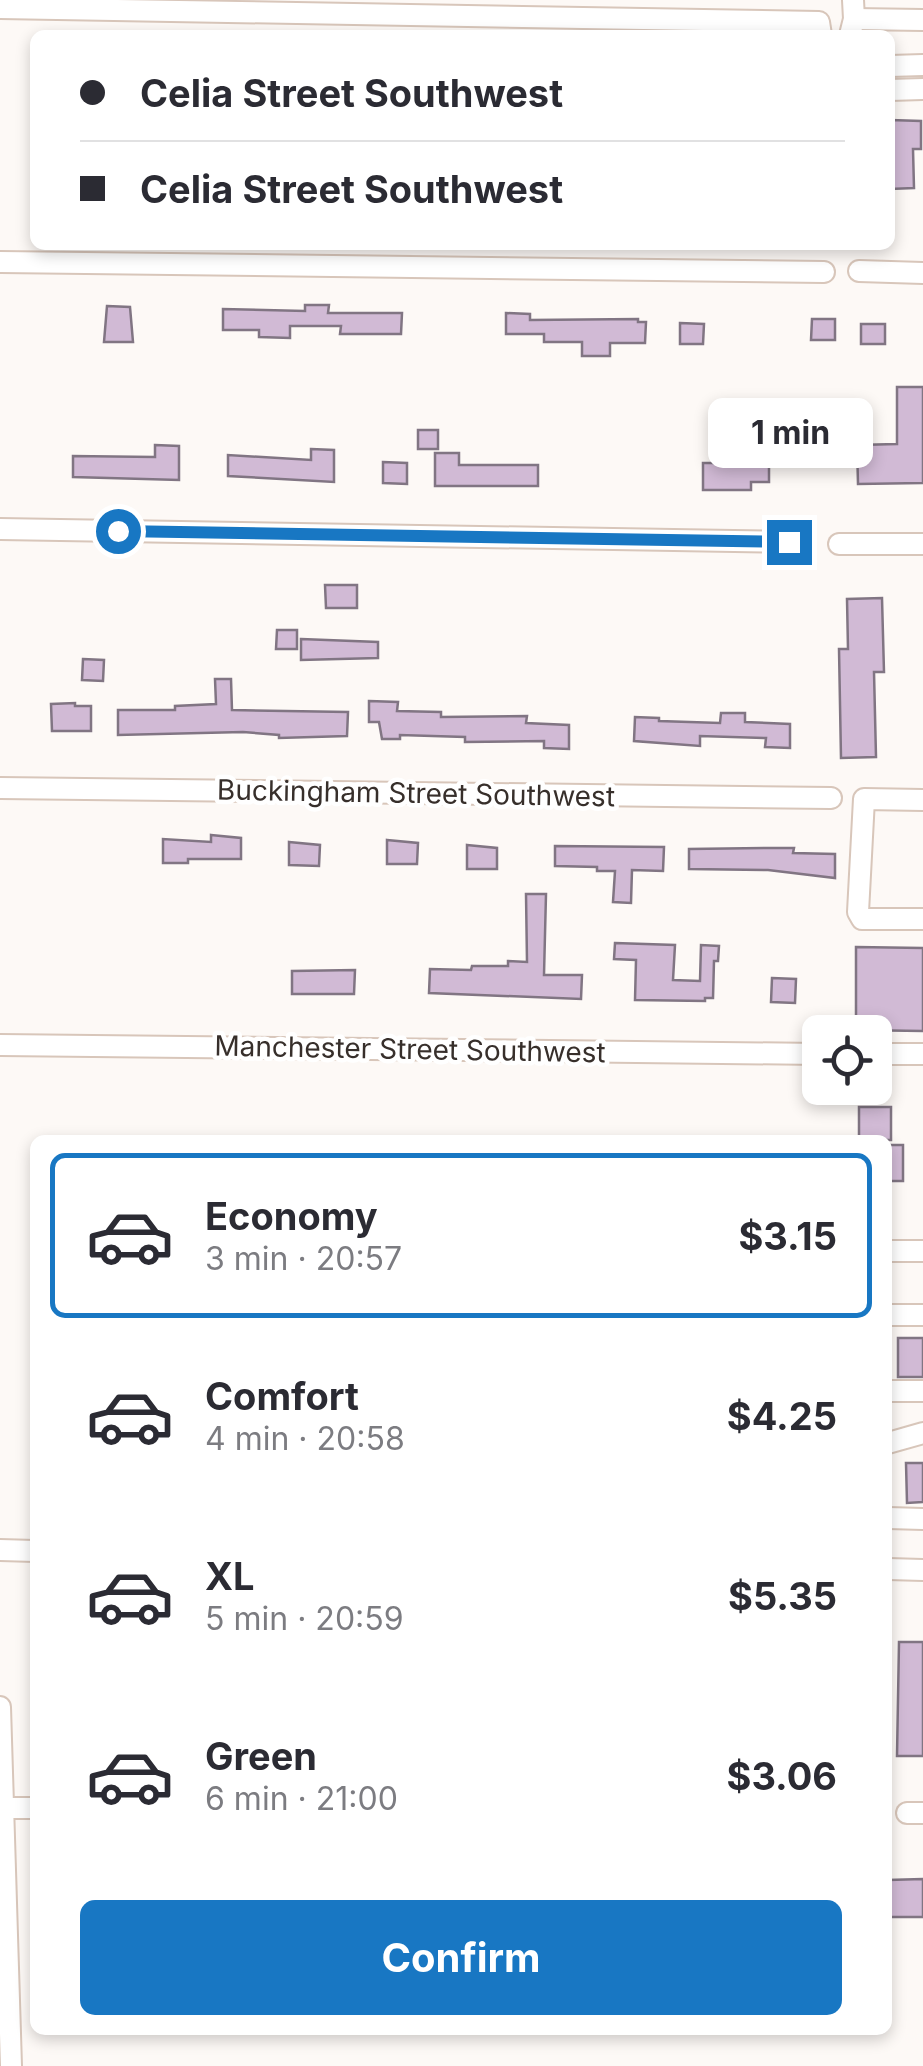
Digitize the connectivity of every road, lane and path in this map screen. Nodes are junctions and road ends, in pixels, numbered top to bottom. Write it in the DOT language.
graph roads {
  1 [pos="0,8"];
  2 [pos="852,18"];
  3 [pos="923,20"];
  4 [pos="820,28"];
  5 [pos="923,65"];
  6 [pos="895,66"];
  7 [pos="923,89"];
  8 [pos="895,90"];
  9 [pos="0,262"];
  10 [pos="859,271"];
  11 [pos="824,272"];
  12 [pos="923,273"];
  13 [pos="0,529"];
  14 [pos="789,542"];
  15 [pos="838,544"];
  16 [pos="923,544"];
  17 [pos="0,788"];
  18 [pos="831,798"];
  19 [pos="923,800"];
  20 [pos="923,920"];
  21 [pos="0,1044"];
  22 [pos="802,1054"];
  23 [pos="892,1054"];
  24 [pos="923,1054"];
  25 [pos="892,1251"];
  26 [pos="923,1252"];
  27 [pos="892,1315"];
  28 [pos="923,1315"];
  29 [pos="923,1391"];
  30 [pos="892,1392"];
  31 [pos="923,1433"];
  32 [pos="892,1441"];
  33 [pos="892,1518"];
  34 [pos="923,1518"];
  35 [pos="0,1550"];
  36 [pos="30,1551"];
  37 [pos="892,1569"];
  38 [pos="923,1570"];
  39 [pos="0,1707"];
  40 [pos="4,1808"];
  41 [pos="30,1808"];
  42 [pos="11,2066"];
  1 -- 4 [label="street"];
  2 -- 3 [label="street"];
  5 -- 6 [label="street"];
  7 -- 8 [label="street"];
  9 -- 11 [label="street"];
  10 -- 12 [label="street"];
  13 -- 14 [label="street"];
  15 -- 16 [label="street"];
  17 -- 18 [label="street, Buckingham Street Southwest"];
  19 -- 20 [label="street"];
  21 -- 22 [label="street, Manchester Street Southwest"];
  23 -- 24 [label="street"];
  25 -- 26 [label="street"];
  27 -- 28 [label="street"];
  29 -- 30 [label="street"];
  31 -- 32 [label="street"];
  33 -- 34 [label="street"];
  35 -- 36 [label="street"];
  37 -- 38 [label="street"];
  39 -- 40 [label="street"];
  40 -- 41 [label="street"];
  40 -- 42 [label="street"];
}
